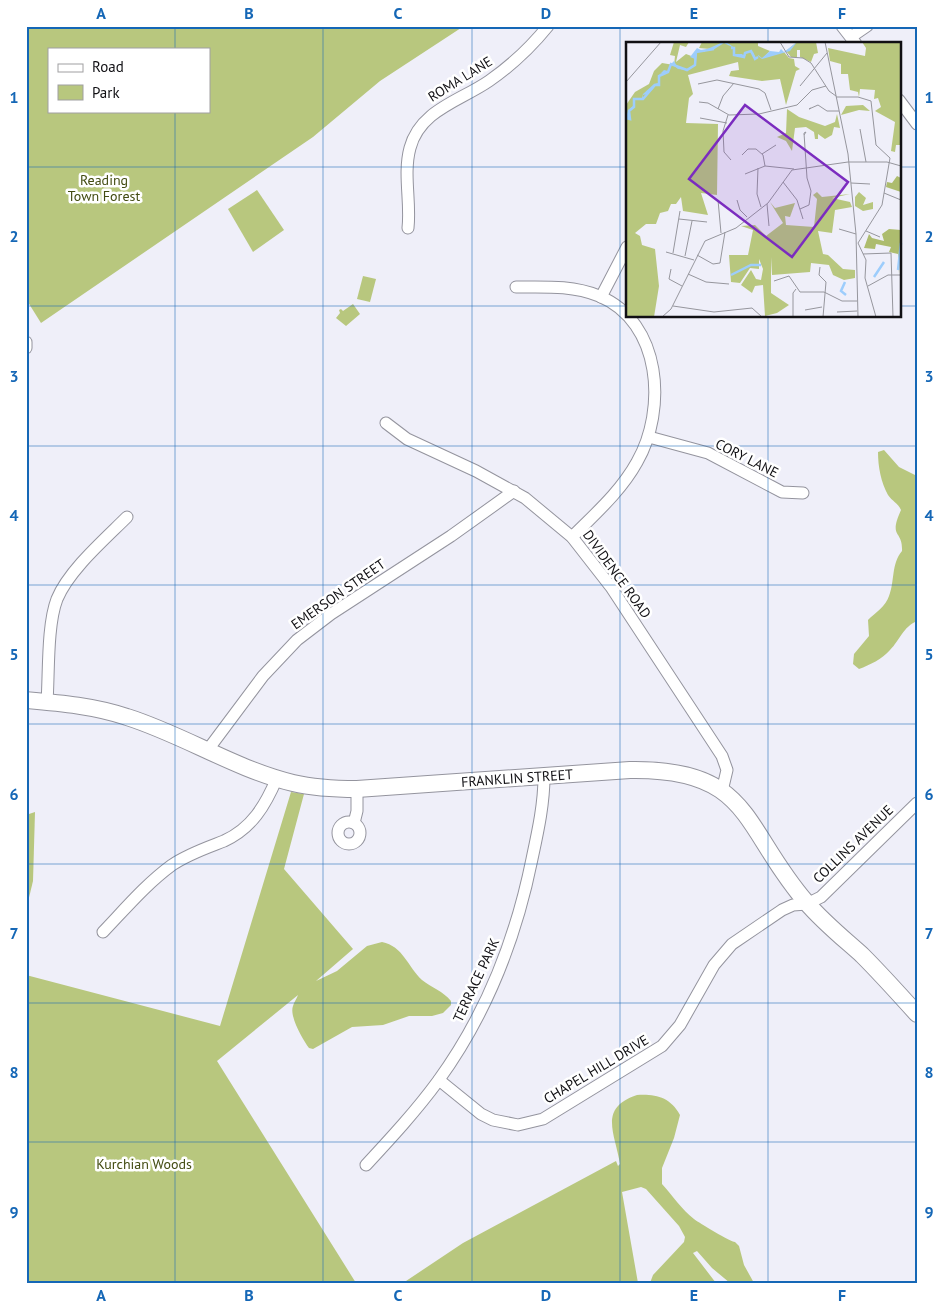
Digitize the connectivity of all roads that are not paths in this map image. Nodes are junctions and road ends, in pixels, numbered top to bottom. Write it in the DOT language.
graph roads {
  1 [pos="548,26"];
  2 [pos="842,26"];
  3 [pos="867,26"];
  4 [pos="853,41"];
  5 [pos="900,101"];
  6 [pos="917,124"];
  7 [pos="408,228"];
  8 [pos="626,249"];
  9 [pos="516,287"];
  10 [pos="601,297"];
  11 [pos="626,316"];
  12 [pos="628,318"];
  13 [pos="26,342"];
  14 [pos="26,348"];
  15 [pos="386,423"];
  16 [pos="649,437"];
  17 [pos="514,491"];
  18 [pos="803,493"];
  19 [pos="127,517"];
  20 [pos="572,537"];
  21 [pos="26,700"];
  22 [pos="47,702"];
  23 [pos="207,751"];
  24 [pos="544,776"];
  25 [pos="276,778"];
  26 [pos="357,789"];
  27 [pos="722,791"];
  28 [pos="917,803"];
  29 [pos="354,823"];
  30 [pos="808,904"];
  31 [pos="103,932"];
  32 [pos="917,1014"];
  33 [pos="439,1080"];
  34 [pos="366,1165"];
  1 -- 7 [label="street, ROMA LANE"];
  2 -- 4 [label="street"];
  3 -- 4 [label="street"];
  5 -- 6 [label="street"];
  8 -- 10 [label="street"];
  9 -- 10 [label="street"];
  10 -- 11 [label="street"];
  12 -- 16 [label="street"];
  13 -- 14 [label="street"];
  15 -- 17 [label="street, DIVIDENCE ROAD"];
  16 -- 18 [label="street, CORY LANE"];
  16 -- 20 [label="street"];
  17 -- 20 [label="street, DIVIDENCE ROAD"];
  17 -- 23 [label="street, EMERSON STREET"];
  19 -- 22 [label="street"];
  20 -- 27 [label="street, DIVIDENCE ROAD"];
  21 -- 22 [label="main road, FRANKLIN STREET"];
  22 -- 23 [label="main road, FRANKLIN STREET"];
  23 -- 25 [label="main road, FRANKLIN STREET"];
  24 -- 26 [label="main road, FRANKLIN STREET"];
  24 -- 27 [label="main road, FRANKLIN STREET"];
  24 -- 33 [label="street, TERRACE PARK"];
  25 -- 26 [label="main road, FRANKLIN STREET"];
  25 -- 31 [label="street"];
  26 -- 29 [label="street"];
  27 -- 30 [label="main road, FRANKLIN STREET"];
  28 -- 30 [label="street, COLLINS AVENUE"];
  30 -- 32 [label="main road, FRANKLIN STREET"];
  30 -- 33 [label="street, CHAPEL HILL DRIVE"];
  33 -- 34 [label="street, TERRACE PARK"];
}
